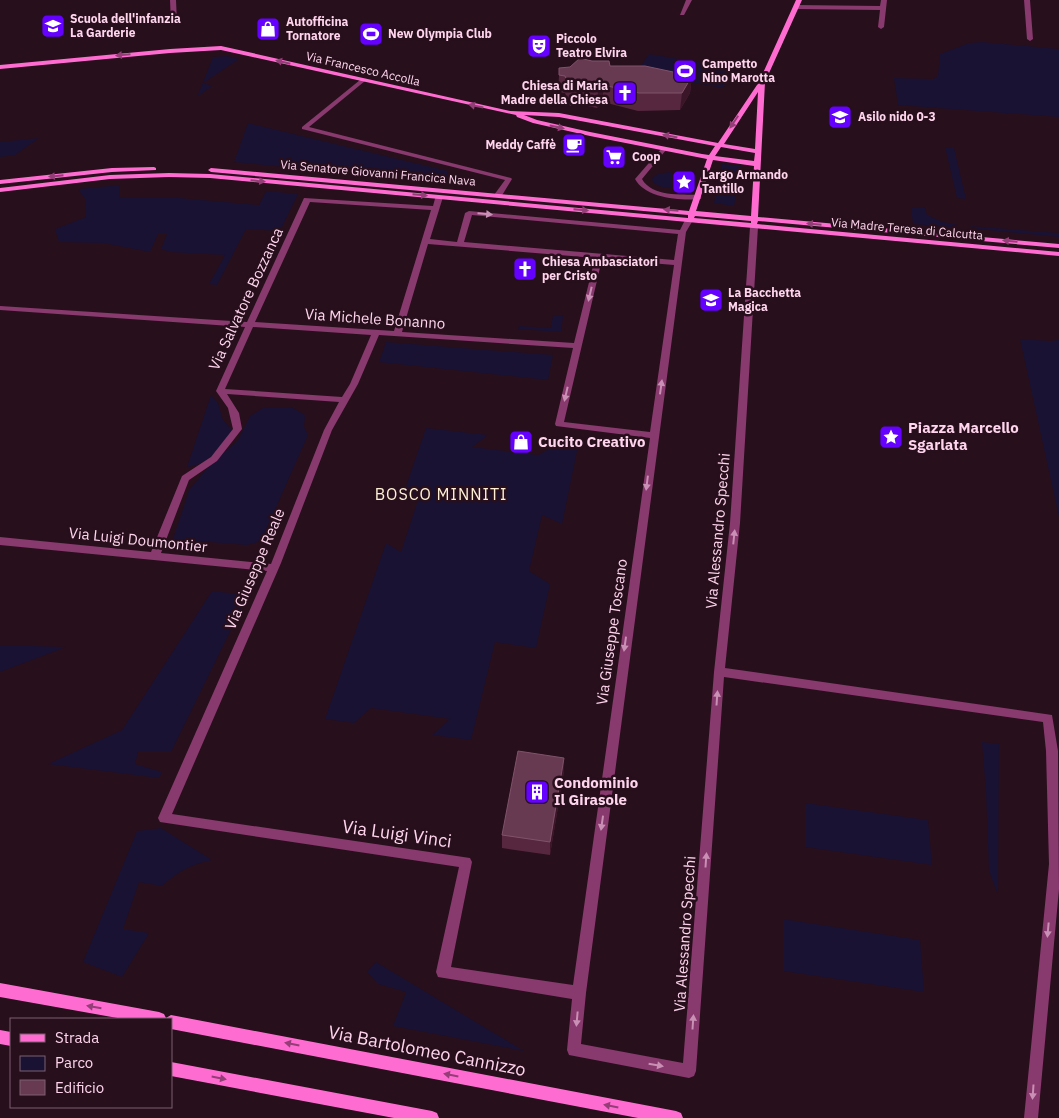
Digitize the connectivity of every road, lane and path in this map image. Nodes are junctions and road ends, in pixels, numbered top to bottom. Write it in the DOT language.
graph roads {
  1 [pos="173,0"];
  2 [pos="689,0"];
  3 [pos="799,0"];
  4 [pos="884,0"];
  5 [pos="1027,0"];
  6 [pos="796,7"];
  7 [pos="883,8"];
  8 [pos="682,14"];
  9 [pos="174,24"];
  10 [pos="881,27"];
  11 [pos="1030,40"];
  12 [pos="0,67"];
  13 [pos="362,81"];
  14 [pos="762,82"];
  15 [pos="510,113"];
  16 [pos="718,146"];
  17 [pos="663,150"];
  18 [pos="758,152"];
  19 [pos="710,159"];
  20 [pos="758,164"];
  21 [pos="0,182"];
  22 [pos="0,190"];
  23 [pos="498,195"];
  24 [pos="439,197"];
  25 [pos="698,197"];
  26 [pos="436,208"];
  27 [pos="693,212"];
  28 [pos="689,220"];
  29 [pos="754,222"];
  30 [pos="682,232"];
  31 [pos="426,241"];
  32 [pos="460,244"];
  33 [pos="1059,246"];
  34 [pos="1059,254"];
  35 [pos="599,256"];
  36 [pos="678,263"];
  37 [pos="0,308"];
  38 [pos="250,324"];
  39 [pos="376,332"];
  40 [pos="397,334"];
  41 [pos="577,346"];
  42 [pos="220,391"];
  43 [pos="344,400"];
  44 [pos="654,435"];
  45 [pos="0,541"];
  46 [pos="155,556"];
  47 [pos="273,568"];
  48 [pos="719,672"];
  49 [pos="164,818"];
  50 [pos="1054,864"];
  51 [pos="1059,892"];
  52 [pos="0,990"];
  53 [pos="579,993"];
  54 [pos="154,1018"];
  55 [pos="172,1022"];
  56 [pos="574,1050"];
  57 [pos="172,1069"];
  58 [pos="432,1118"];
  59 [pos="676,1118"];
  60 [pos="1031,1118"];
  1 -- 9 [label="street"];
  2 -- 8 [label="street"];
  3 -- 6 [label="street, Via Alessandro Specchi"];
  4 -- 7 [label="street"];
  5 -- 11 [label="street"];
  6 -- 7 [label="street"];
  6 -- 14 [label="street, Via Alessandro Specchi"];
  7 -- 10 [label="street"];
  13 -- 12 [label="street, Via Francesco Accolla, one-way"];
  15 -- 13 [label="street, Via Francesco Accolla, one-way"];
  13 -- 23 [label="street"];
  14 -- 16 [label="street, one-way"];
  14 -- 18 [label="street, Via Alessandro Specchi"];
  16 -- 15 [label="street, Via Francesco Accolla, one-way"];
  15 -- 17 [label="street, one-way"];
  16 -- 18 [label="street, Via Francesco Accolla"];
  16 -- 19 [label="street"];
  17 -- 19 [label="street"];
  17 -- 25 [label="street"];
  18 -- 20 [label="street, Via Alessandro Specchi"];
  19 -- 20 [label="street"];
  19 -- 25 [label="street"];
  20 -- 29 [label="street, Via Alessandro Specchi"];
  23 -- 21 [label="street, Via Senatore Giovanni Francica Nava, one-way"];
  22 -- 24 [label="street, Via Senatore Giovanni Francica Nava, one-way"];
  27 -- 23 [label="street, Via Senatore Giovanni Francica Nava, one-way"];
  24 -- 26 [label="street"];
  24 -- 28 [label="street, Via Senatore Giovanni Francica Nava, one-way"];
  25 -- 27 [label="street"];
  26 -- 31 [label="street"];
  26 -- 38 [label="street, Via Salvatore Bozzanca"];
  27 -- 28 [label="street"];
  27 -- 29 [label="street, Via Senatore Giovanni Francica Nava"];
  28 -- 29 [label="street, Via Senatore Giovanni Francica Nava"];
  28 -- 30 [label="street, Via Giuseppe Toscano"];
  33 -- 29 [label="street, Via Madre Teresa di Calcutta, one-way"];
  29 -- 34 [label="street, Via Madre Teresa di Calcutta"];
  48 -- 29 [label="street, Via Alessandro Specchi, one-way"];
  32 -- 30 [label="street, one-way"];
  30 -- 36 [label="street, Via Giuseppe Toscano"];
  31 -- 32 [label="street"];
  31 -- 40 [label="street"];
  32 -- 35 [label="street"];
  35 -- 36 [label="street"];
  35 -- 41 [label="street, one-way"];
  44 -- 36 [label="street, Via Giuseppe Toscano, one-way"];
  37 -- 38 [label="street, Via Michele Bonanno"];
  38 -- 39 [label="street, Via Michele Bonanno"];
  38 -- 42 [label="street, Via Salvatore Bozzanca"];
  39 -- 40 [label="street, Via Michele Bonanno"];
  39 -- 43 [label="street, Via Giuseppe Reale"];
  40 -- 41 [label="street, Via Michele Bonanno"];
  41 -- 44 [label="street, one-way"];
  42 -- 43 [label="street"];
  42 -- 46 [label="street, Via Salvatore Bozzanca"];
  43 -- 47 [label="street, Via Giuseppe Reale"];
  44 -- 53 [label="street, Via Giuseppe Toscano, one-way"];
  45 -- 46 [label="street, Via Luigi Doumontier"];
  46 -- 47 [label="street, Via Luigi Doumontier"];
  47 -- 49 [label="street, Via Giuseppe Reale"];
  48 -- 50 [label="street"];
  56 -- 48 [label="street, Via Alessandro Specchi, one-way"];
  49 -- 53 [label="street, Via Luigi Vinci"];
  50 -- 51 [label="street"];
  50 -- 60 [label="street, one-way"];
  54 -- 52 [label="street, one-way"];
  53 -- 56 [label="street, Via Giuseppe Toscano, one-way"];
  59 -- 55 [label="street, Via Bartolomeo Cannizzo, one-way"];
  57 -- 58 [label="street, one-way"];
}
